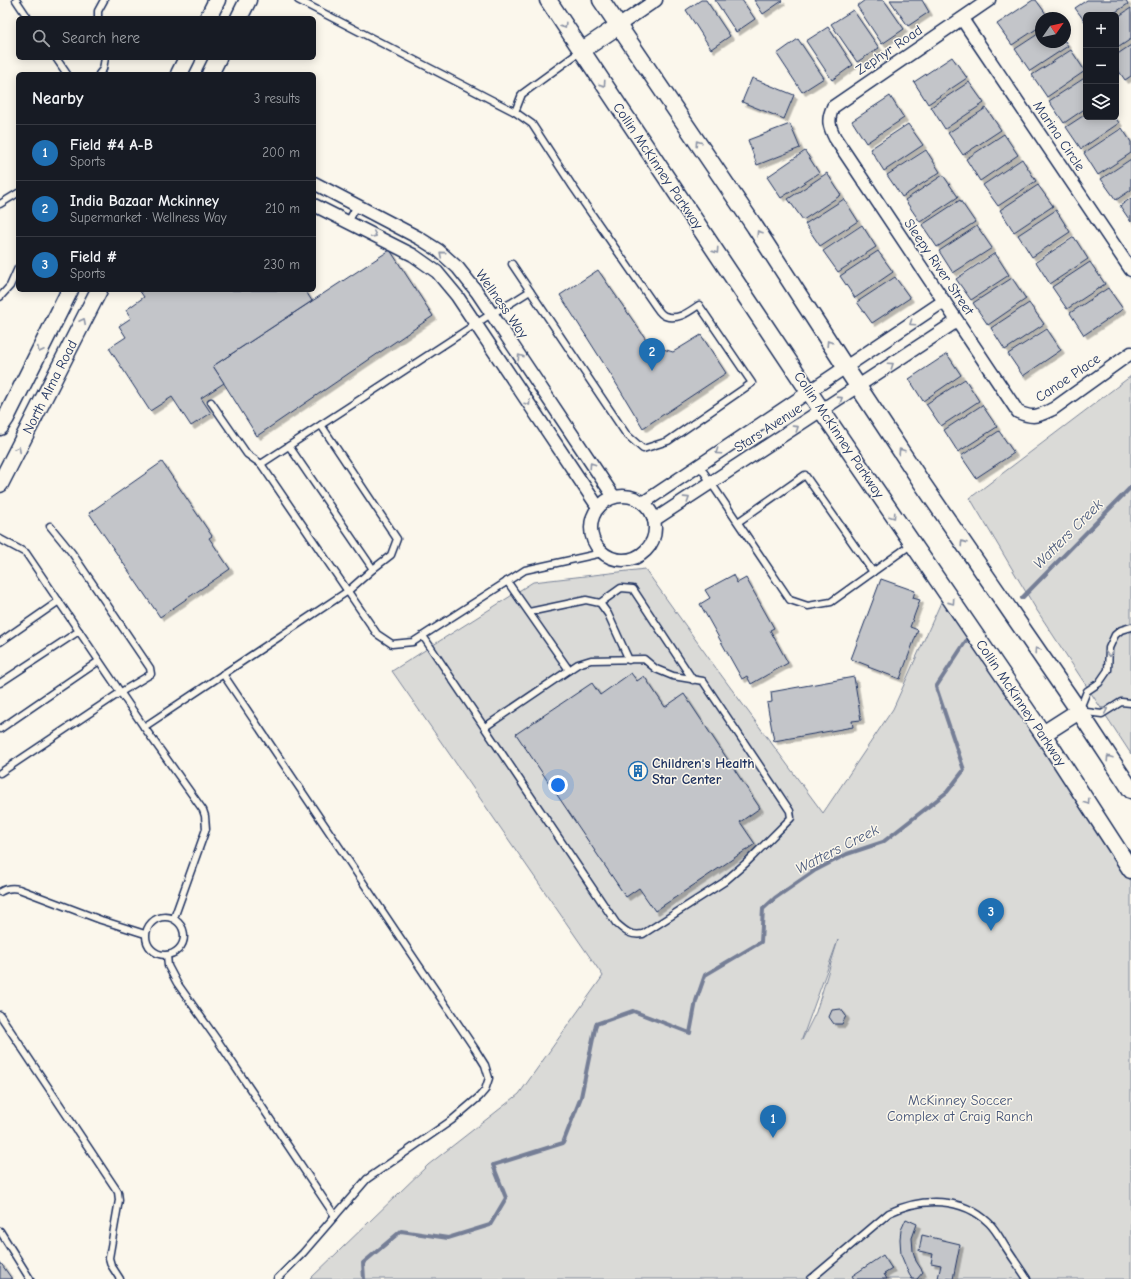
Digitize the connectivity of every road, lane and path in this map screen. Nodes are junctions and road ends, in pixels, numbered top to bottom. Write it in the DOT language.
graph roads {
  1 [pos="16,0"];
  2 [pos="104,0"];
  3 [pos="217,0"];
  4 [pos="248,0"];
  5 [pos="298,0"];
  6 [pos="548,0"];
  7 [pos="602,0"];
  8 [pos="656,0"];
  9 [pos="989,0"];
  10 [pos="27,16"];
  11 [pos="98,16"];
  12 [pos="209,16"];
  13 [pos="240,16"];
  14 [pos="962,19"];
  15 [pos="618,26"];
  16 [pos="581,52"];
  17 [pos="57,60"];
  18 [pos="105,60"];
  19 [pos="186,60"];
  20 [pos="217,60"];
  21 [pos="66,72"];
  22 [pos="101,72"];
  23 [pos="180,72"];
  24 [pos="211,72"];
  25 [pos="515,112"];
  26 [pos="835,138"];
  27 [pos="316,184"];
  28 [pos="16,194"];
  29 [pos="0,204"];
  30 [pos="316,206"];
  31 [pos="357,206"];
  32 [pos="348,222"];
  33 [pos="1129,262"];
  34 [pos="512,264"];
  35 [pos="16,272"];
  36 [pos="530,291"];
  37 [pos="69,292"];
  38 [pos="98,292"];
  39 [pos="0,297"];
  40 [pos="944,301"];
  41 [pos="491,314"];
  42 [pos="957,321"];
  43 [pos="475,324"];
  44 [pos="1131,353"];
  45 [pos="846,368"];
  46 [pos="858,387"];
  47 [pos="809,392"];
  48 [pos="211,402"];
  49 [pos="822,411"];
  50 [pos="1018,412"];
  51 [pos="2,420"];
  52 [pos="321,425"];
  53 [pos="289,446"];
  54 [pos="261,464"];
  55 [pos="699,465"];
  56 [pos="711,483"];
  57 [pos="0,484"];
  58 [pos="614,497"];
  59 [pos="643,503"];
  60 [pos="598,507"];
  61 [pos="654,520"];
  62 [pos="738,522"];
  63 [pos="50,526"];
  64 [pos="0,539"];
  65 [pos="912,544"];
  66 [pos="602,553"];
  67 [pos="373,569"];
  68 [pos="873,572"];
  69 [pos="507,581"];
  70 [pos="348,591"];
  71 [pos="59,601"];
  72 [pos="600,603"];
  73 [pos="529,612"];
  74 [pos="1131,627"];
  75 [pos="79,631"];
  76 [pos="423,636"];
  77 [pos="0,642"];
  78 [pos="629,660"];
  79 [pos="99,661"];
  80 [pos="569,670"];
  81 [pos="223,674"];
  82 [pos="693,680"];
  83 [pos="0,683"];
  84 [pos="120,692"];
  85 [pos="1131,703"];
  86 [pos="1079,711"];
  87 [pos="144,727"];
  88 [pos="485,727"];
  89 [pos="0,729"];
  90 [pos="1043,734"];
  91 [pos="0,773"];
  92 [pos="1131,790"];
  93 [pos="1131,870"];
  94 [pos="0,892"];
  95 [pos="174,918"];
  96 [pos="145,934"];
  97 [pos="167,955"];
  98 [pos="0,1015"];
  99 [pos="336,1216"];
  100 [pos="0,1231"];
  101 [pos="30,1279"];
  102 [pos="120,1279"];
  103 [pos="277,1279"];
  104 [pos="811,1279"];
  105 [pos="1027,1279"];
  1 -- 10 [label="lane"];
  2 -- 11 [label="lane"];
  3 -- 12 [label="street"];
  4 -- 13 [label="street"];
  5 -- 25 [label="lane"];
  6 -- 16 [label="street, Collin McKinney Parkway, one-way"];
  7 -- 15 [label="street"];
  8 -- 15 [label="street"];
  9 -- 14 [label="street, Zephyr Road"];
  14 -- 26 [label="street, Zephyr Road"];
  14 -- 33 [label="street, Marina Circle"];
  15 -- 16 [label="street"];
  45 -- 15 [label="street, one-way"];
  16 -- 25 [label="lane"];
  16 -- 47 [label="street, Collin McKinney Parkway, one-way"];
  17 -- 21 [label="lane"];
  18 -- 22 [label="lane"];
  19 -- 23 [label="street"];
  20 -- 24 [label="street"];
  25 -- 36 [label="lane"];
  26 -- 40 [label="street, Sleepy River Street"];
  27 -- 31 [label="street, Wellness Way"];
  28 -- 29 [label="lane"];
  30 -- 32 [label="street"];
  31 -- 32 [label="lane"];
  41 -- 31 [label="street, Wellness Way, one-way"];
  32 -- 43 [label="street, one-way"];
  34 -- 36 [label="lane"];
  35 -- 39 [label="lane"];
  36 -- 41 [label="lane"];
  37 -- 51 [label="street, North Alma Road, one-way"];
  57 -- 38 [label="street, North Alma Road, one-way"];
  40 -- 42 [label="street, Sleepy River Street"];
  40 -- 45 [label="street, Stars Avenue, one-way"];
  41 -- 43 [label="lane"];
  58 -- 41 [label="street, Wellness Way, one-way"];
  46 -- 42 [label="street, Stars Avenue, one-way"];
  42 -- 50 [label="street, Sleepy River Street"];
  43 -- 52 [label="lane"];
  43 -- 60 [label="street, one-way"];
  44 -- 50 [label="street, Canoe Place"];
  45 -- 46 [label="street"];
  45 -- 47 [label="street, Stars Avenue"];
  49 -- 46 [label="street, Stars Avenue, one-way"];
  86 -- 46 [label="street, one-way"];
  47 -- 49 [label="street, Collin McKinney Parkway"];
  47 -- 55 [label="street, Stars Avenue, one-way"];
  48 -- 54 [label="lane"];
  56 -- 49 [label="street, Stars Avenue, one-way"];
  49 -- 65 [label="street, Collin McKinney Parkway, one-way"];
  52 -- 53 [label="lane"];
  52 -- 67 [label="lane"];
  53 -- 54 [label="lane"];
  53 -- 67 [label="lane"];
  54 -- 70 [label="lane"];
  55 -- 56 [label="lane"];
  55 -- 59 [label="street, Stars Avenue"];
  61 -- 56 [label="street, Stars Avenue, one-way"];
  56 -- 62 [label="lane"];
  58 -- 59 [label="street"];
  58 -- 60 [label="street"];
  59 -- 61 [label="street"];
  60 -- 66 [label="street"];
  61 -- 66 [label="street"];
  62 -- 68 [label="lane"];
  62 -- 68 [label="lane"];
  63 -- 84 [label="lane"];
  64 -- 71 [label="lane"];
  65 -- 68 [label="lane"];
  65 -- 90 [label="street, Collin McKinney Parkway, one-way"];
  66 -- 69 [label="lane"];
  67 -- 70 [label="lane"];
  69 -- 73 [label="lane"];
  69 -- 76 [label="lane"];
  70 -- 76 [label="lane"];
  70 -- 81 [label="lane"];
  71 -- 75 [label="lane"];
  71 -- 77 [label="lane"];
  72 -- 73 [label="lane"];
  72 -- 78 [label="lane"];
  72 -- 82 [label="lane"];
  73 -- 80 [label="lane"];
  74 -- 86 [label="lane, one-way"];
  75 -- 79 [label="lane"];
  75 -- 83 [label="lane"];
  76 -- 88 [label="lane"];
  78 -- 80 [label="lane"];
  78 -- 82 [label="lane"];
  79 -- 84 [label="lane"];
  79 -- 89 [label="lane"];
  80 -- 88 [label="lane"];
  81 -- 87 [label="lane"];
  81 -- 99 [label="lane"];
  82 -- 88 [label="lane"];
  84 -- 87 [label="lane"];
  84 -- 91 [label="lane"];
  86 -- 85 [label="lane, one-way"];
  86 -- 90 [label="street"];
  92 -- 86 [label="street, one-way"];
  87 -- 95 [label="lane"];
  90 -- 93 [label="street, Collin McKinney Parkway, one-way"];
  94 -- 96 [label="lane"];
  95 -- 96 [label="lane"];
  95 -- 97 [label="lane"];
  96 -- 97 [label="lane"];
  97 -- 99 [label="lane"];
  98 -- 102 [label="lane"];
  99 -- 103 [label="lane"];
  100 -- 101 [label="lane"];
  104 -- 105 [label="lane"];
}
